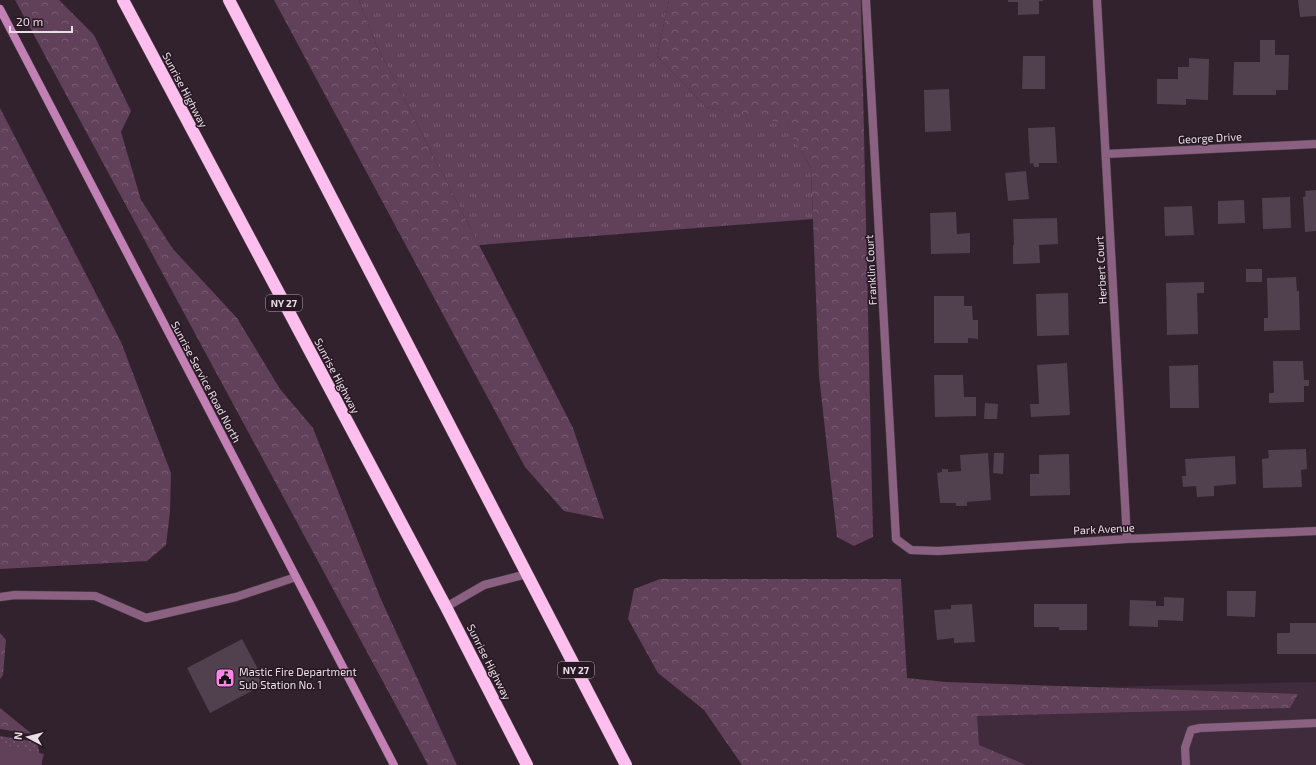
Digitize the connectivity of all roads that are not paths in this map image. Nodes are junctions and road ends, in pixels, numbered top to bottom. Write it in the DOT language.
graph roads {
  1 [pos="123,0"];
  2 [pos="229,0"];
  3 [pos="866,0"];
  4 [pos="1097,0"];
  5 [pos="0,9"];
  6 [pos="1316,144"];
  7 [pos="1106,154"];
  8 [pos="1316,531"];
  9 [pos="896,539"];
  10 [pos="1128,539"];
  11 [pos="527,574"];
  12 [pos="296,577"];
  13 [pos="0,597"];
  14 [pos="446,607"];
  15 [pos="1316,723"];
  16 [pos="394,765"];
  17 [pos="527,765"];
  18 [pos="626,765"];
  19 [pos="1186,765"];
  1 -- 14 [label="highway, Sunrise Highway / NY 27"];
  2 -- 11 [label="highway, NY 27"];
  3 -- 9 [label="street, Franklin Court"];
  4 -- 7 [label="street, Herbert Court"];
  5 -- 12 [label="street, Sunrise Service Road North"];
  6 -- 7 [label="street, George Drive"];
  7 -- 10 [label="street, Herbert Court"];
  8 -- 10 [label="street, Park Avenue"];
  9 -- 10 [label="street, Park Avenue"];
  11 -- 14 [label="street"];
  11 -- 18 [label="highway, NY 27"];
  12 -- 13 [label="street"];
  12 -- 16 [label="street, Sunrise Service Road North"];
  14 -- 17 [label="highway, Sunrise Highway / NY 27"];
  15 -- 19 [label="street"];
}
